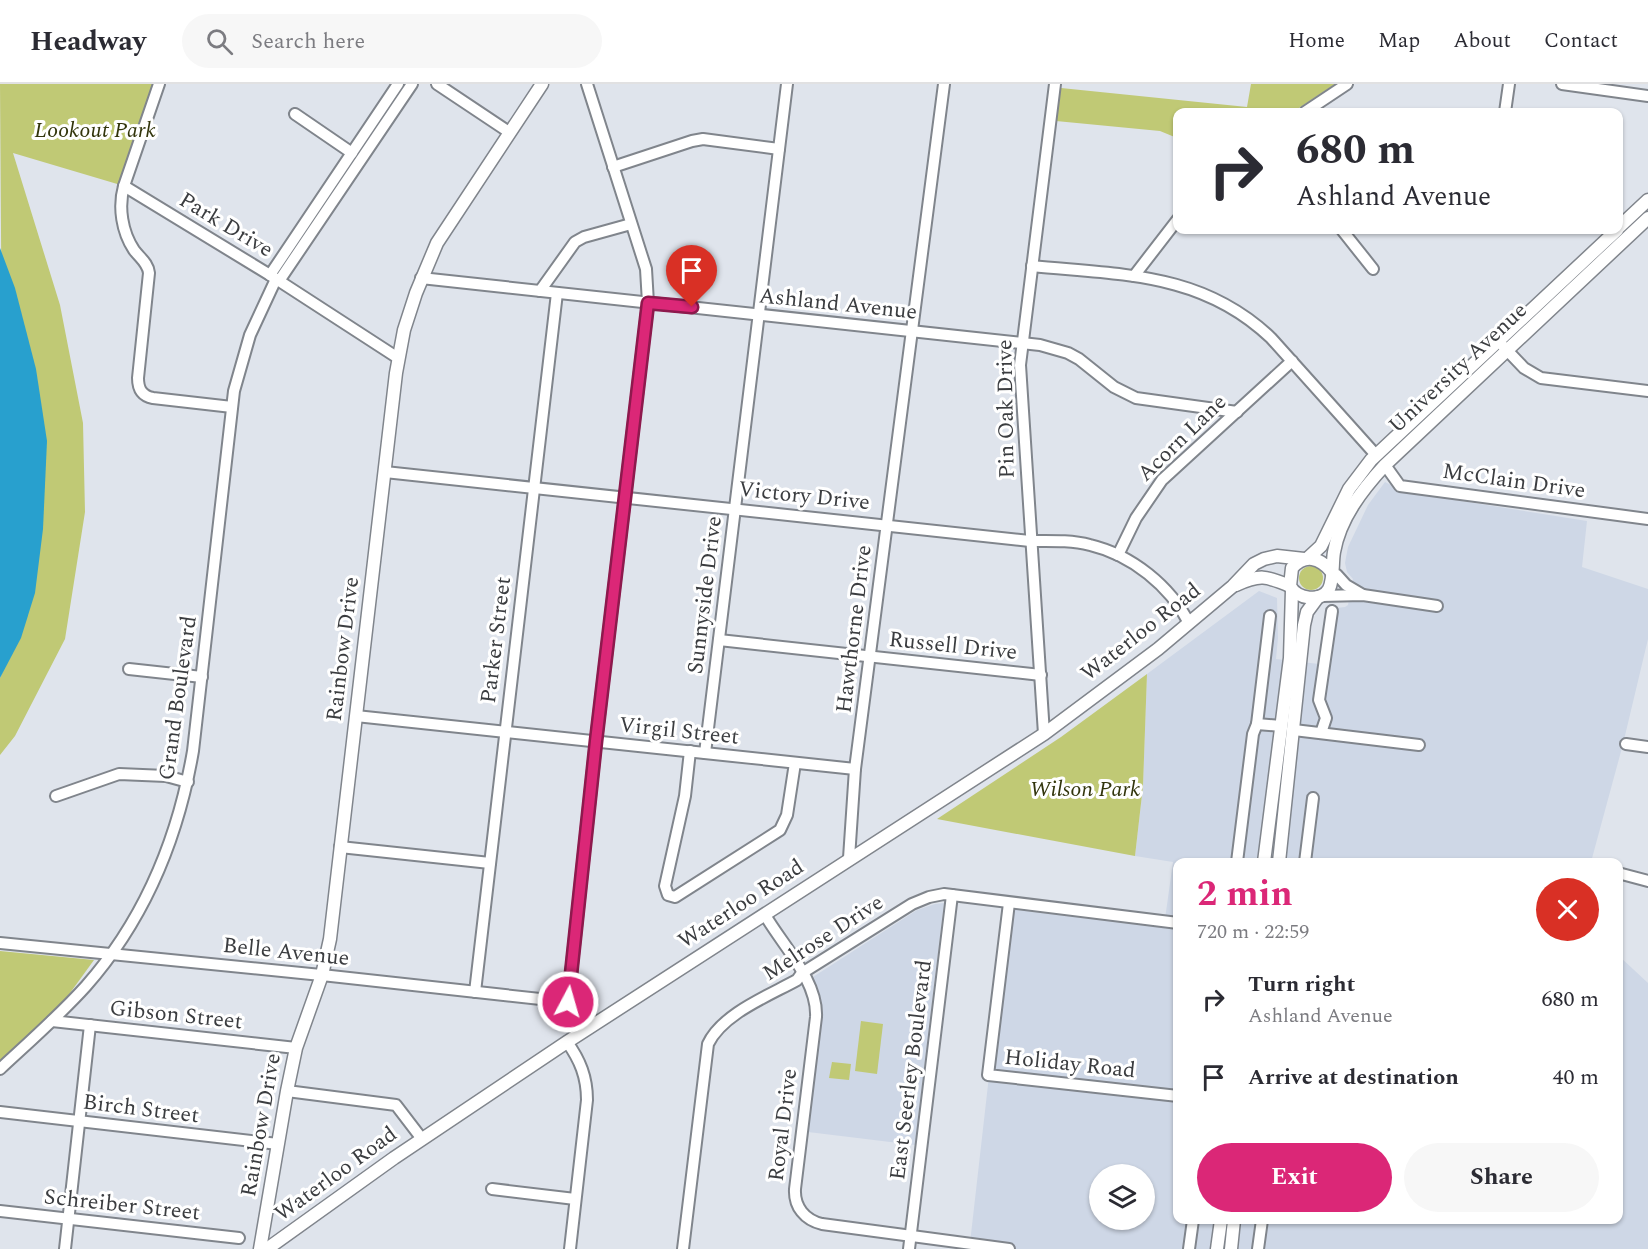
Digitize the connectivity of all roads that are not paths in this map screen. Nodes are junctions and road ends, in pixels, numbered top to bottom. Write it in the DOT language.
graph roads {
  1 [pos="159,84"];
  2 [pos="398,84"];
  3 [pos="412,84"];
  4 [pos="437,84"];
  5 [pos="542,84"];
  6 [pos="587,84"];
  7 [pos="787,84"];
  8 [pos="944,84"];
  9 [pos="1055,84"];
  10 [pos="1347,84"];
  11 [pos="1509,84"];
  12 [pos="1562,84"];
  13 [pos="1648,96"];
  14 [pos="1311,108"];
  15 [pos="1506,108"];
  16 [pos="295,114"];
  17 [pos="509,132"];
  18 [pos="779,149"];
  19 [pos="352,153"];
  20 [pos="613,168"];
  21 [pos="124,186"];
  22 [pos="1648,200"];
  23 [pos="1648,218"];
  24 [pos="631,224"];
  25 [pos="1623,224"];
  26 [pos="1173,225"];
  27 [pos="1345,234"];
  28 [pos="1613,234"];
  29 [pos="1032,266"];
  30 [pos="1373,269"];
  31 [pos="1134,276"];
  32 [pos="275,278"];
  33 [pos="421,278"];
  34 [pos="540,291"];
  35 [pos="557,293"];
  36 [pos="648,303"];
  37 [pos="758,315"];
  38 [pos="912,331"];
  39 [pos="1022,343"];
  40 [pos="1503,346"];
  41 [pos="398,358"];
  42 [pos="1292,361"];
  43 [pos="1648,391"];
  44 [pos="232,407"];
  45 [pos="1237,412"];
  46 [pos="1376,455"];
  47 [pos="1385,465"];
  48 [pos="385,472"];
  49 [pos="533,487"];
  50 [pos="625,497"];
  51 [pos="735,508"];
  52 [pos="1648,519"];
  53 [pos="887,524"];
  54 [pos="1030,541"];
  55 [pos="1118,555"];
  56 [pos="1306,558"];
  57 [pos="1331,572"];
  58 [pos="1233,586"];
  59 [pos="1291,588"];
  60 [pos="1363,595"];
  61 [pos="1319,597"];
  62 [pos="1437,606"];
  63 [pos="1332,611"];
  64 [pos="1270,616"];
  65 [pos="1189,623"];
  66 [pos="719,640"];
  67 [pos="870,657"];
  68 [pos="129,669"];
  69 [pos="1041,675"];
  70 [pos="202,677"];
  71 [pos="356,716"];
  72 [pos="1257,724"];
  73 [pos="1287,728"];
  74 [pos="505,732"];
  75 [pos="1321,733"];
  76 [pos="1044,734"];
  77 [pos="596,741"];
  78 [pos="1626,744"];
  79 [pos="1419,745"];
  80 [pos="1648,747"];
  81 [pos="690,751"];
  82 [pos="705,753"];
  83 [pos="795,763"];
  84 [pos="855,769"];
  85 [pos="188,782"];
  86 [pos="57,796"];
  87 [pos="1313,798"];
  88 [pos="340,847"];
  89 [pos="849,858"];
  90 [pos="1237,858"];
  91 [pos="1265,858"];
  92 [pos="1278,858"];
  93 [pos="1306,858"];
  94 [pos="490,863"];
  95 [pos="1623,874"];
  96 [pos="1648,881"];
  97 [pos="952,895"];
  98 [pos="1009,903"];
  99 [pos="765,915"];
  100 [pos="1173,922"];
  101 [pos="0,944"];
  102 [pos="111,954"];
  103 [pos="802,973"];
  104 [pos="322,975"];
  105 [pos="475,992"];
  106 [pos="568,1002"];
  107 [pos="52,1021"];
  108 [pos="90,1025"];
  109 [pos="589,1028"];
  110 [pos="567,1042"];
  111 [pos="296,1048"];
  112 [pos="0,1069"];
  113 [pos="287,1091"];
  114 [pos="1173,1095"];
  115 [pos="0,1112"];
  116 [pos="80,1121"];
  117 [pos="422,1139"];
  118 [pos="278,1144"];
  119 [pos="492,1189"];
  120 [pos="575,1199"];
  121 [pos="0,1211"];
  122 [pos="68,1219"];
  123 [pos="1192,1224"];
  124 [pos="1220,1224"];
  125 [pos="1234,1224"];
  126 [pos="1261,1224"];
  127 [pos="911,1235"];
  128 [pos="239,1238"];
  129 [pos="274,1247"];
  130 [pos="65,1249"];
  131 [pos="260,1249"];
  132 [pos="570,1249"];
  133 [pos="683,1249"];
  134 [pos="909,1249"];
  135 [pos="1009,1249"];
  136 [pos="1189,1249"];
  137 [pos="1217,1249"];
  138 [pos="1231,1249"];
  139 [pos="1258,1249"];
  1 -- 21 [label="street"];
  2 -- 19 [label="street, Grand Boulevard"];
  3 -- 32 [label="street, Grand Boulevard"];
  4 -- 17 [label="street"];
  5 -- 17 [label="main road, Rainbow Drive"];
  6 -- 20 [label="street"];
  7 -- 18 [label="street, Sunnyside Drive"];
  8 -- 38 [label="street, Hawthorne Drive"];
  9 -- 29 [label="street, Pin Oak Drive"];
  10 -- 14 [label="street"];
  11 -- 15 [label="street"];
  12 -- 13 [label="street"];
  16 -- 19 [label="street"];
  17 -- 33 [label="main road, Rainbow Drive"];
  18 -- 20 [label="street"];
  18 -- 37 [label="street, Sunnyside Drive"];
  19 -- 32 [label="street, Grand Boulevard"];
  20 -- 24 [label="street"];
  21 -- 32 [label="street, Park Drive"];
  21 -- 44 [label="street"];
  22 -- 25 [label="main road, University Avenue"];
  23 -- 40 [label="main road, University Avenue"];
  24 -- 34 [label="street"];
  24 -- 36 [label="street"];
  26 -- 31 [label="street"];
  27 -- 30 [label="street"];
  28 -- 40 [label="main road, University Avenue"];
  29 -- 31 [label="street"];
  29 -- 39 [label="street, Pin Oak Drive"];
  31 -- 42 [label="street"];
  32 -- 41 [label="street, Park Drive"];
  32 -- 44 [label="street, Grand Boulevard"];
  33 -- 34 [label="street, Ashland Avenue"];
  33 -- 41 [label="main road, Rainbow Drive"];
  34 -- 35 [label="street, Ashland Avenue"];
  35 -- 36 [label="street, Ashland Avenue"];
  35 -- 49 [label="street, Parker Street"];
  36 -- 37 [label="street, Ashland Avenue"];
  36 -- 50 [label="street"];
  37 -- 38 [label="street, Ashland Avenue"];
  37 -- 51 [label="street, Sunnyside Drive"];
  38 -- 39 [label="street, Ashland Avenue"];
  38 -- 53 [label="street, Hawthorne Drive"];
  39 -- 45 [label="street, Ashland Avenue"];
  39 -- 54 [label="street, Pin Oak Drive"];
  40 -- 43 [label="street"];
  40 -- 46 [label="main road, University Avenue"];
  40 -- 47 [label="main road, University Avenue"];
  41 -- 48 [label="main road, Rainbow Drive"];
  42 -- 45 [label="street, Acorn Lane"];
  42 -- 46 [label="street"];
  44 -- 70 [label="street, Grand Boulevard"];
  45 -- 55 [label="street, Acorn Lane"];
  46 -- 56 [label="main road, University Avenue"];
  47 -- 52 [label="street, McClain Drive"];
  47 -- 57 [label="main road, University Avenue"];
  48 -- 49 [label="street, Victory Drive"];
  48 -- 71 [label="main road, Rainbow Drive"];
  49 -- 50 [label="street, Victory Drive"];
  49 -- 74 [label="street, Parker Street"];
  50 -- 51 [label="street, Victory Drive"];
  50 -- 77 [label="street"];
  51 -- 53 [label="street, Victory Drive"];
  51 -- 66 [label="street, Sunnyside Drive"];
  53 -- 54 [label="street, Victory Drive"];
  53 -- 67 [label="street, Hawthorne Drive"];
  54 -- 55 [label="street, Victory Drive"];
  54 -- 69 [label="street, Pin Oak Drive"];
  55 -- 65 [label="street, Victory Drive"];
  56 -- 57 [label="main road"];
  56 -- 58 [label="main road, Waterloo Road"];
  56 -- 59 [label="main road"];
  57 -- 60 [label="street"];
  57 -- 61 [label="main road"];
  58 -- 59 [label="main road, Waterloo Road"];
  58 -- 65 [label="main road, Waterloo Road"];
  59 -- 61 [label="main road"];
  59 -- 73 [label="main road"];
  60 -- 61 [label="street"];
  60 -- 62 [label="street"];
  61 -- 73 [label="main road"];
  63 -- 75 [label="street"];
  64 -- 72 [label="street"];
  65 -- 76 [label="main road, Waterloo Road"];
  66 -- 67 [label="street, Russell Drive"];
  66 -- 82 [label="street, Sunnyside Drive"];
  67 -- 69 [label="street, Russell Drive"];
  67 -- 84 [label="street, Hawthorne Drive"];
  68 -- 70 [label="street"];
  69 -- 76 [label="street, Pin Oak Drive"];
  70 -- 85 [label="street, Grand Boulevard"];
  71 -- 74 [label="street, Virgil Street"];
  71 -- 88 [label="main road, Rainbow Drive"];
  72 -- 73 [label="street"];
  72 -- 90 [label="street"];
  73 -- 75 [label="street"];
  73 -- 91 [label="main road"];
  73 -- 92 [label="main road"];
  74 -- 77 [label="street, Virgil Street"];
  74 -- 94 [label="street, Parker Street"];
  75 -- 79 [label="street"];
  76 -- 89 [label="main road, Waterloo Road"];
  77 -- 81 [label="street, Virgil Street"];
  77 -- 106 [label="street"];
  78 -- 80 [label="street"];
  81 -- 82 [label="street, Virgil Street"];
  81 -- 83 [label="street"];
  82 -- 83 [label="street, Virgil Street"];
  83 -- 84 [label="street, Virgil Street"];
  84 -- 89 [label="street, Hawthorne Drive"];
  85 -- 86 [label="street"];
  85 -- 102 [label="street, Grand Boulevard"];
  87 -- 93 [label="street"];
  88 -- 94 [label="street"];
  88 -- 104 [label="main road, Rainbow Drive"];
  89 -- 99 [label="main road, Waterloo Road"];
  94 -- 105 [label="street, Parker Street"];
  95 -- 96 [label="street"];
  97 -- 98 [label="street, Melrose Drive"];
  97 -- 103 [label="street, Melrose Drive"];
  97 -- 127 [label="street, East Seerley Boulevard"];
  98 -- 100 [label="street, Melrose Drive"];
  98 -- 114 [label="street, Holiday Road"];
  99 -- 103 [label="street, Royal Drive"];
  99 -- 109 [label="main road, Waterloo Road"];
  101 -- 102 [label="street, Belle Avenue"];
  102 -- 104 [label="street, Belle Avenue"];
  102 -- 107 [label="street, Grand Boulevard"];
  103 -- 127 [label="street, Royal Drive"];
  103 -- 133 [label="street, Melrose Drive"];
  104 -- 105 [label="street, Belle Avenue"];
  104 -- 111 [label="main road, Rainbow Drive"];
  105 -- 106 [label="street, Belle Avenue"];
  106 -- 109 [label="street"];
  107 -- 108 [label="street, Gibson Street"];
  107 -- 112 [label="street, Grand Boulevard"];
  108 -- 111 [label="street, Gibson Street"];
  108 -- 116 [label="street"];
  109 -- 110 [label="main road, Waterloo Road"];
  110 -- 117 [label="main road, Waterloo Road"];
  110 -- 120 [label="street"];
  111 -- 113 [label="main road, Rainbow Drive"];
  113 -- 117 [label="street"];
  113 -- 118 [label="main road, Rainbow Drive"];
  115 -- 116 [label="street, Birch Street"];
  116 -- 118 [label="street, Birch Street"];
  116 -- 122 [label="street"];
  117 -- 129 [label="main road, Waterloo Road"];
  118 -- 131 [label="main road, Rainbow Drive"];
  119 -- 120 [label="street"];
  120 -- 132 [label="street"];
  121 -- 122 [label="street, Schreiber Street"];
  122 -- 128 [label="street, Schreiber Street"];
  122 -- 130 [label="street"];
  123 -- 136 [label="street"];
  124 -- 137 [label="main road"];
  125 -- 138 [label="main road"];
  126 -- 139 [label="street"];
  127 -- 134 [label="street, East Seerley Boulevard"];
  127 -- 135 [label="street, Royal Drive"];
}
